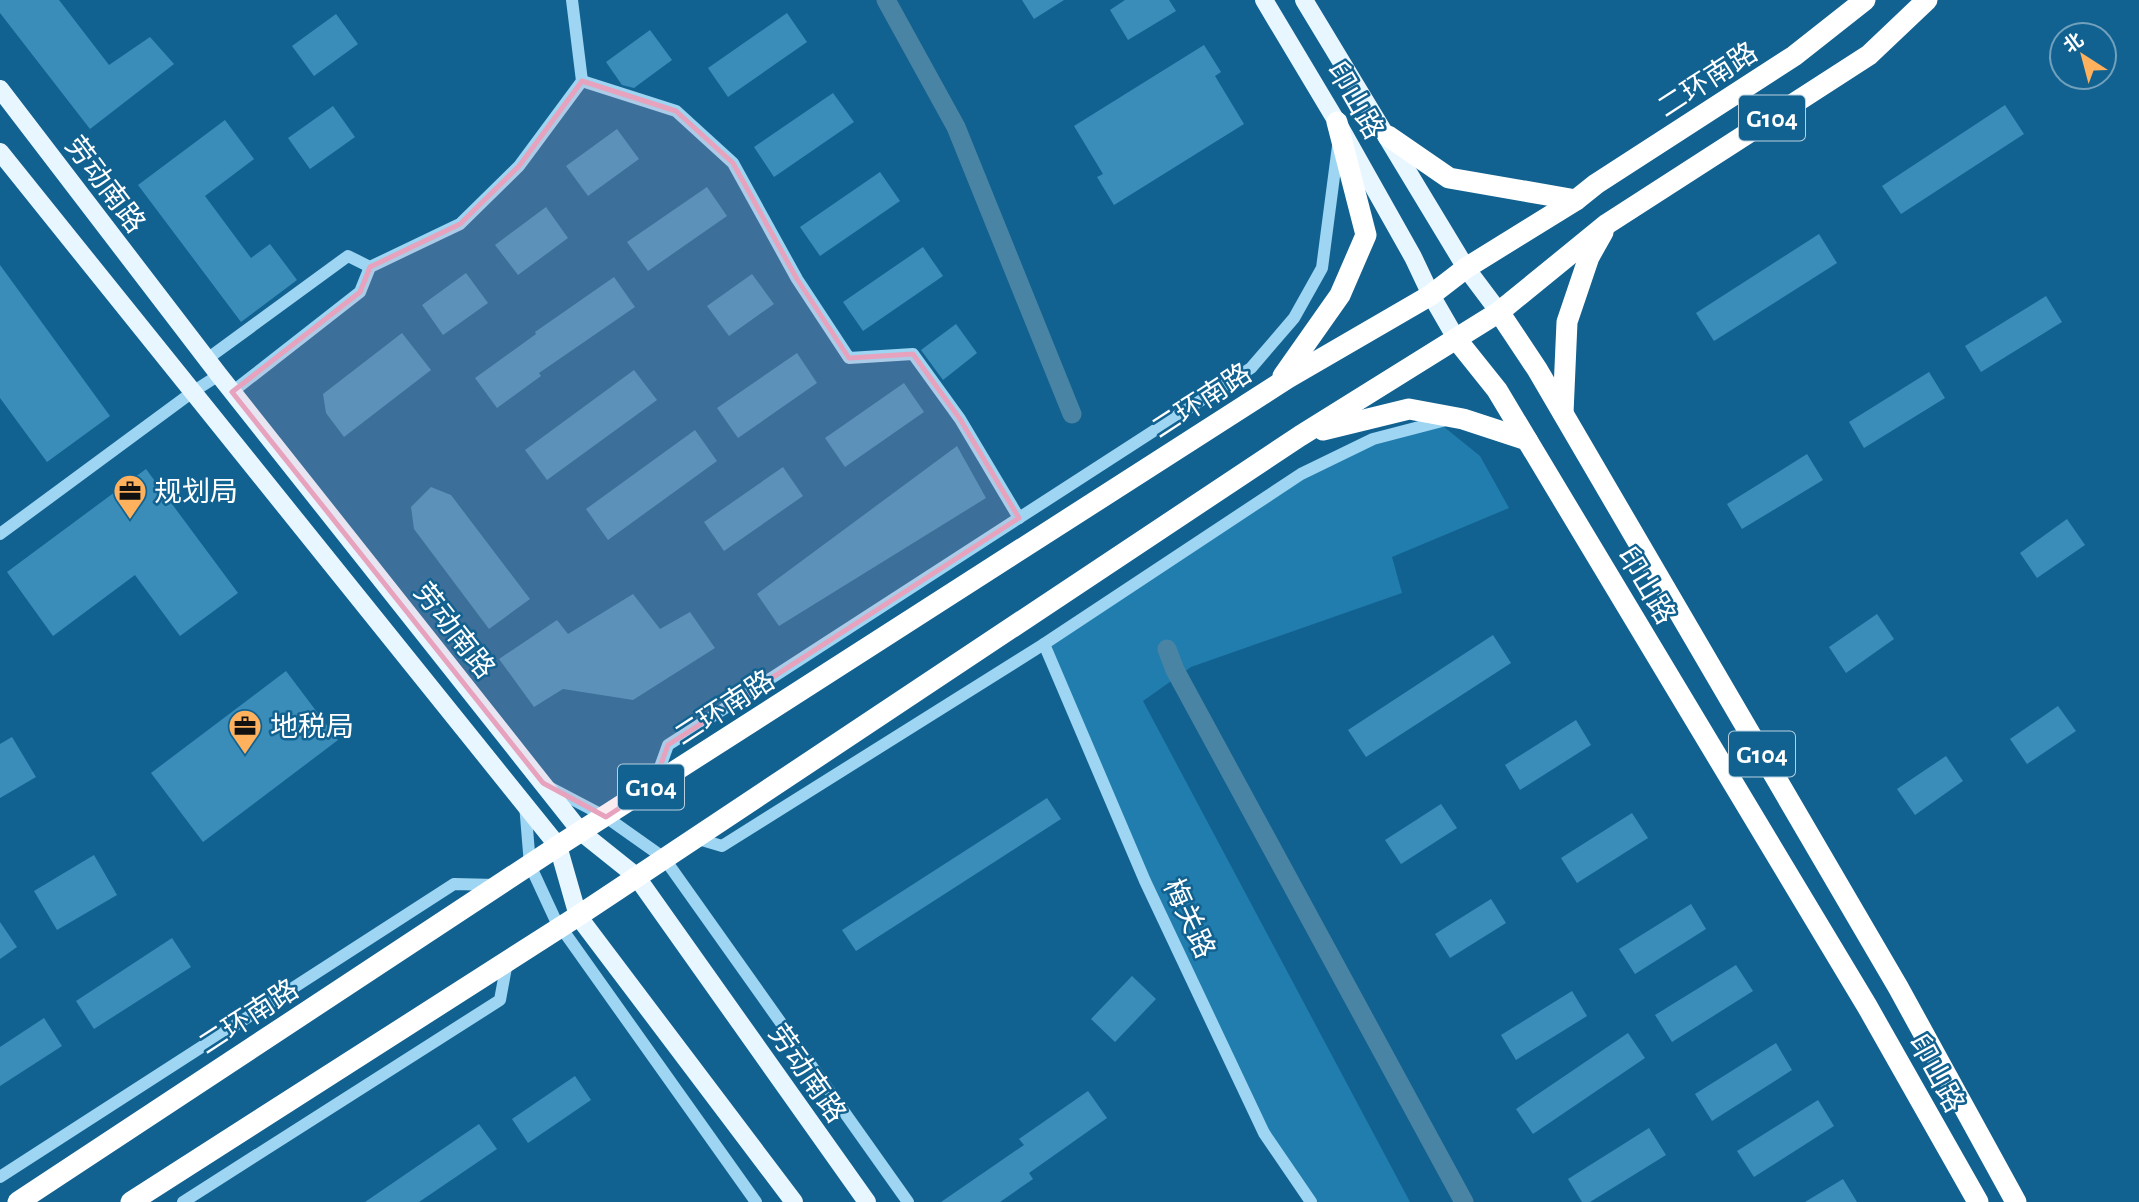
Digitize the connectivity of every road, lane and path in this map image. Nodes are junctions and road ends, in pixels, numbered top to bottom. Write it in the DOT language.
graph roads {
  1 [pos="572,0"];
  2 [pos="1264,0"];
  3 [pos="1304,0"];
  4 [pos="1865,0"];
  5 [pos="1927,0"];
  6 [pos="582,81"];
  7 [pos="0,89"];
  8 [pos="1338,127"];
  9 [pos="1388,136"];
  10 [pos="0,152"];
  11 [pos="1576,200"];
  12 [pos="1607,224"];
  13 [pos="370,267"];
  14 [pos="1466,268"];
  15 [pos="1431,295"];
  16 [pos="1499,312"];
  17 [pos="1457,340"];
  18 [pos="206,359"];
  19 [pos="219,375"];
  20 [pos="1278,384"];
  21 [pos="194,391"];
  22 [pos="232,392"];
  23 [pos="1563,413"];
  24 [pos="1454,417"];
  25 [pos="1300,436"];
  26 [pos="1527,440"];
  27 [pos="1019,518"];
  28 [pos="0,534"];
  29 [pos="1044,644"];
  30 [pos="543,783"];
  31 [pos="653,786"];
  32 [pos="524,804"];
  33 [pos="606,817"];
  34 [pos="582,832"];
  35 [pos="695,838"];
  36 [pos="558,846"];
  37 [pos="664,858"];
  38 [pos="530,864"];
  39 [pos="636,876"];
  40 [pos="499,885"];
  41 [pos="570,921"];
  42 [pos="506,962"];
  43 [pos="0,1177"];
  44 [pos="18,1202"];
  45 [pos="131,1202"];
  46 [pos="183,1202"];
  47 [pos="756,1202"];
  48 [pos="794,1202"];
  49 [pos="867,1202"];
  50 [pos="908,1202"];
  51 [pos="1311,1202"];
  52 [pos="1978,1202"];
  53 [pos="2017,1202"];
  1 -- 6 [label="street"];
  2 -- 8 [label="main road, 印山路"];
  3 -- 9 [label="main road, 印山路"];
  4 -- 11 [label="highway, 二环南路 / G104"];
  5 -- 12 [label="highway, G104"];
  6 -- 13 [label="street"];
  6 -- 27 [label="street"];
  7 -- 18 [label="main road, 劳动南路"];
  8 -- 15 [label="main road, 印山路"];
  8 -- 20 [label="highway"];
  8 -- 27 [label="street"];
  9 -- 11 [label="highway"];
  9 -- 14 [label="main road, 印山路"];
  10 -- 21 [label="main road, 劳动南路"];
  11 -- 14 [label="highway, G104"];
  12 -- 16 [label="highway, G104"];
  12 -- 23 [label="highway"];
  13 -- 18 [label="street"];
  13 -- 22 [label="street"];
  14 -- 15 [label="highway, 二环南路 / G104"];
  14 -- 16 [label="main road, 印山路"];
  15 -- 17 [label="main road, 印山路"];
  15 -- 20 [label="highway, 二环南路 / G104"];
  16 -- 17 [label="highway, G104"];
  16 -- 23 [label="highway, 印山路 / G104"];
  17 -- 25 [label="highway, G104"];
  17 -- 26 [label="highway, 印山路 / G104"];
  18 -- 19 [label="main road, 劳动南路"];
  19 -- 21 [label="street"];
  19 -- 22 [label="main road, 劳动南路"];
  20 -- 31 [label="highway, 二环南路 / G104"];
  21 -- 28 [label="street"];
  21 -- 32 [label="main road, 劳动南路"];
  22 -- 30 [label="main road, 劳动南路"];
  23 -- 53 [label="highway, 印山路 / G104"];
  24 -- 25 [label="highway"];
  24 -- 26 [label="highway"];
  24 -- 29 [label="street"];
  25 -- 35 [label="highway, G104"];
  26 -- 52 [label="highway, 印山路 / G104"];
  27 -- 31 [label="street"];
  29 -- 35 [label="street"];
  29 -- 51 [label="street, 梅关路"];
  30 -- 33 [label="street"];
  30 -- 34 [label="main road, 劳动南路"];
  31 -- 33 [label="highway, 二环南路 / G104"];
  32 -- 36 [label="main road, 劳动南路"];
  32 -- 38 [label="street"];
  33 -- 34 [label="highway, 二环南路 / G104"];
  33 -- 37 [label="street"];
  34 -- 36 [label="highway, 二环南路 / G104"];
  34 -- 39 [label="main road, 劳动南路"];
  35 -- 37 [label="highway, G104"];
  36 -- 38 [label="highway, 二环南路 / G104"];
  36 -- 41 [label="main road, 劳动南路"];
  37 -- 39 [label="highway, G104"];
  37 -- 50 [label="street"];
  38 -- 40 [label="highway, 二环南路 / G104"];
  38 -- 41 [label="street"];
  39 -- 41 [label="highway, G104"];
  39 -- 49 [label="main road, 劳动南路"];
  40 -- 43 [label="street"];
  40 -- 44 [label="highway, 二环南路 / G104"];
  41 -- 42 [label="highway, G104"];
  41 -- 47 [label="street"];
  41 -- 48 [label="main road, 劳动南路"];
  42 -- 45 [label="highway, G104"];
  42 -- 46 [label="street"];
}
